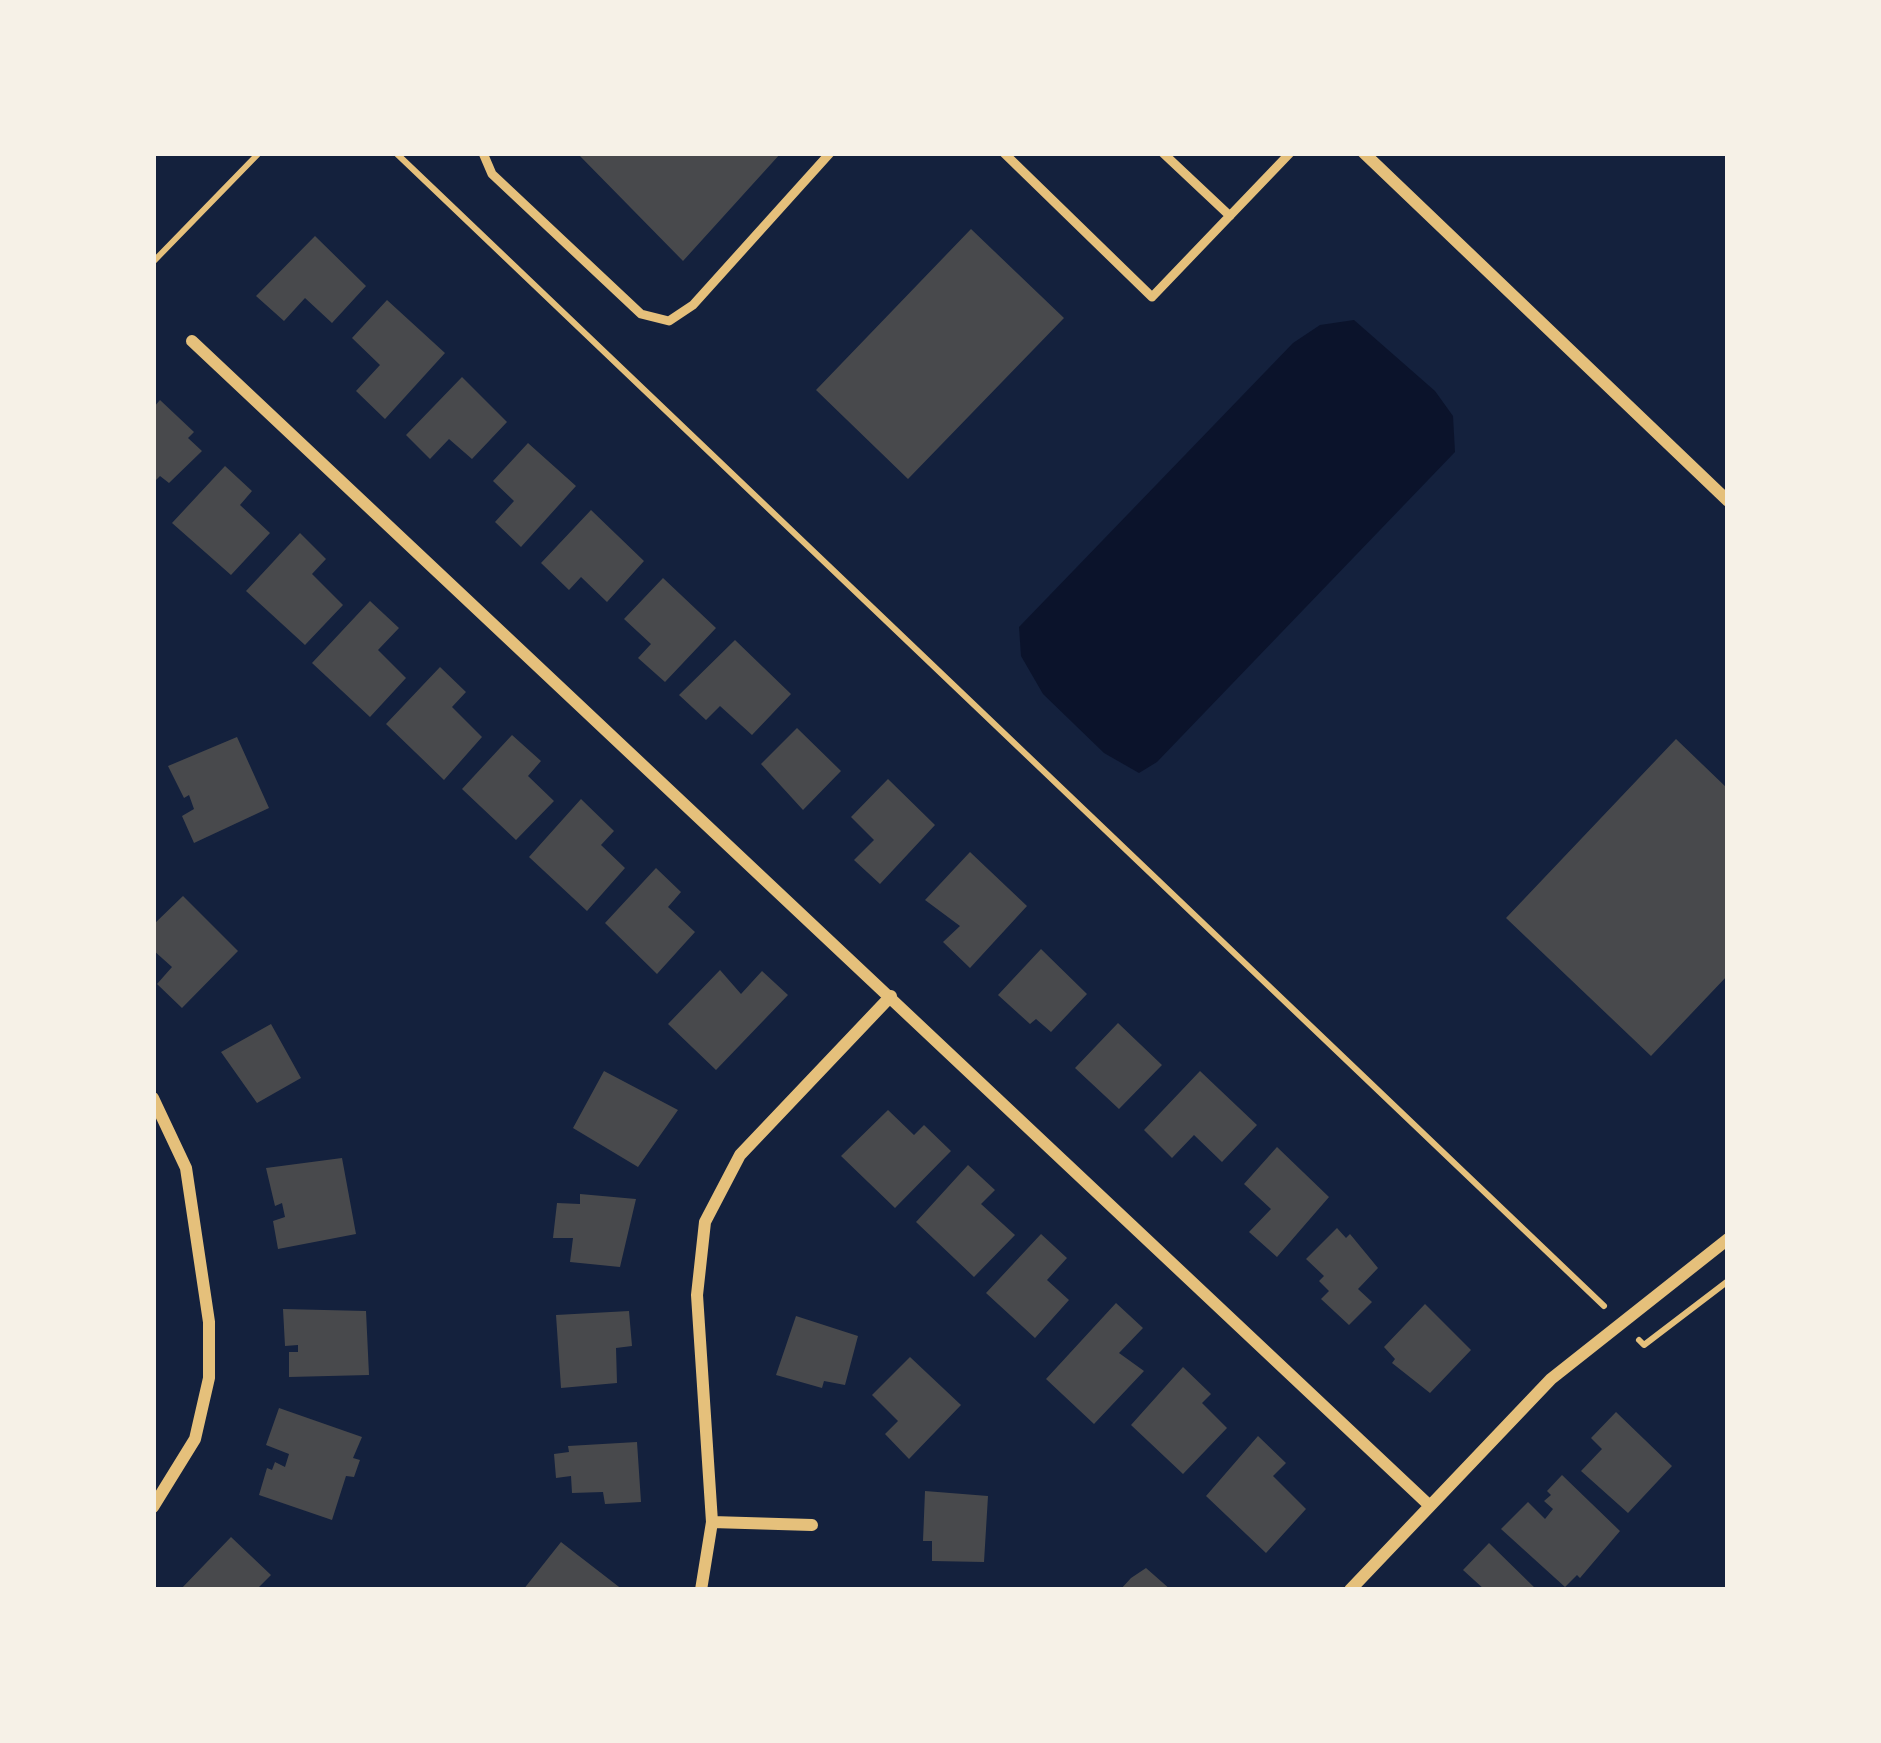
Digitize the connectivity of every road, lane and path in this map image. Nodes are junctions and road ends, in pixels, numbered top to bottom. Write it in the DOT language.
graph roads {
  1 [pos="259,153"];
  2 [pos="396,153"];
  3 [pos="483,153"];
  4 [pos="830,153"];
  5 [pos="1004,153"];
  6 [pos="1163,153"];
  7 [pos="1290,153"];
  8 [pos="1364,153"];
  9 [pos="1230,216"];
  10 [pos="153,262"];
  11 [pos="192,341"];
  12 [pos="1728,501"];
  13 [pos="891,996"];
  14 [pos="153,1098"];
  15 [pos="1728,1239"];
  16 [pos="1728,1280"];
  17 [pos="1618,1323"];
  18 [pos="1430,1506"];
  19 [pos="153,1507"];
  20 [pos="712,1522"];
  21 [pos="812,1525"];
  22 [pos="700,1590"];
  23 [pos="1350,1590"];
  1 -- 10 [label="path"];
  2 -- 17 [label="path"];
  3 -- 4 [label="lane"];
  5 -- 9 [label="lane"];
  6 -- 9 [label="lane"];
  7 -- 9 [label="lane"];
  8 -- 12 [label="street"];
  11 -- 13 [label="street"];
  13 -- 18 [label="street"];
  13 -- 20 [label="street"];
  14 -- 19 [label="street"];
  15 -- 17 [label="street"];
  16 -- 17 [label="path"];
  17 -- 18 [label="street"];
  18 -- 23 [label="street"];
  20 -- 21 [label="street"];
  20 -- 22 [label="street"];
}
